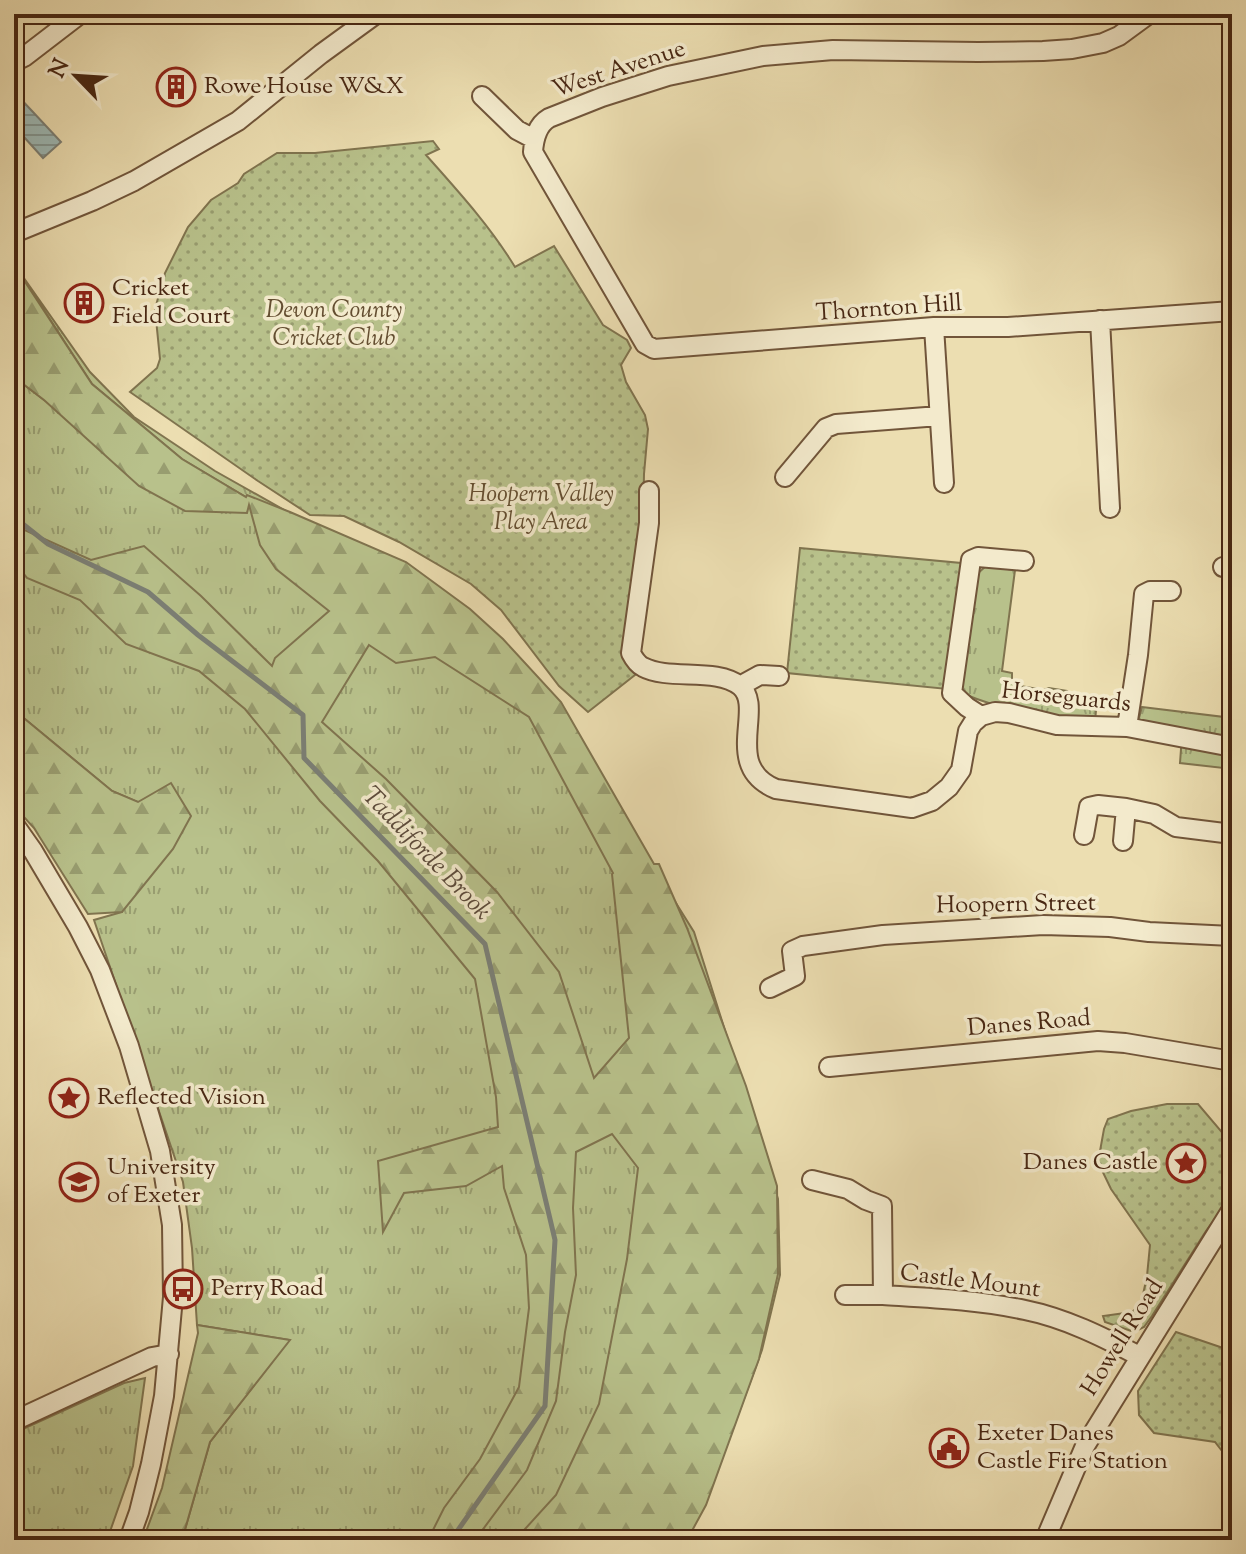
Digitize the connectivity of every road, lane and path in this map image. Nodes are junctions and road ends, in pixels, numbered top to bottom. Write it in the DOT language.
graph roads {
  1 [pos="80,14"];
  2 [pos="376,14"];
  3 [pos="1149,14"];
  4 [pos="14,62"];
  5 [pos="482,96"];
  6 [pos="534,139"];
  7 [pos="14,233"];
  8 [pos="1232,311"];
  9 [pos="1100,320"];
  10 [pos="934,327"];
  11 [pos="939,416"];
  12 [pos="785,477"];
  13 [pos="944,483"];
  14 [pos="649,491"];
  15 [pos="1110,508"];
  16 [pos="1024,561"];
  17 [pos="1171,591"];
  18 [pos="779,676"];
  19 [pos="740,686"];
  20 [pos="981,716"];
  21 [pos="1127,727"];
  22 [pos="1232,747"];
  23 [pos="1126,808"];
  24 [pos="14,824"];
  25 [pos="1232,834"];
  26 [pos="1084,835"];
  27 [pos="1123,841"];
  28 [pos="1232,936"];
  29 [pos="770,988"];
  30 [pos="1232,1061"];
  31 [pos="829,1067"];
  32 [pos="812,1180"];
  33 [pos="1232,1209"];
  34 [pos="845,1295"];
  35 [pos="883,1295"];
  36 [pos="169,1354"];
  37 [pos="1139,1356"];
  38 [pos="14,1421"];
  39 [pos="129,1540"];
  40 [pos="1045,1540"];
  1 -- 4 [label="street"];
  2 -- 7 [label="street"];
  3 -- 6 [label="street, West Avenue"];
  5 -- 6 [label="street"];
  6 -- 10 [label="street, Thornton Hill"];
  8 -- 9 [label="street, Thornton Hill"];
  9 -- 10 [label="street, Thornton Hill"];
  9 -- 15 [label="street"];
  10 -- 11 [label="street"];
  11 -- 12 [label="street"];
  11 -- 13 [label="street"];
  14 -- 19 [label="street"];
  16 -- 20 [label="street"];
  17 -- 21 [label="street"];
  18 -- 19 [label="street"];
  19 -- 20 [label="street, Horseguards"];
  20 -- 21 [label="street, Horseguards"];
  21 -- 22 [label="street, Horseguards"];
  23 -- 25 [label="street"];
  23 -- 26 [label="street"];
  23 -- 27 [label="street"];
  24 -- 36 [label="street"];
  28 -- 29 [label="street, Hoopern Street"];
  30 -- 31 [label="street, Danes Road"];
  32 -- 35 [label="street, Castle Mount"];
  33 -- 37 [label="street, Howell Road"];
  34 -- 35 [label="street, Castle Mount"];
  35 -- 37 [label="street, Castle Mount"];
  36 -- 38 [label="street"];
  36 -- 39 [label="street"];
  37 -- 40 [label="street, Howell Road"];
}
